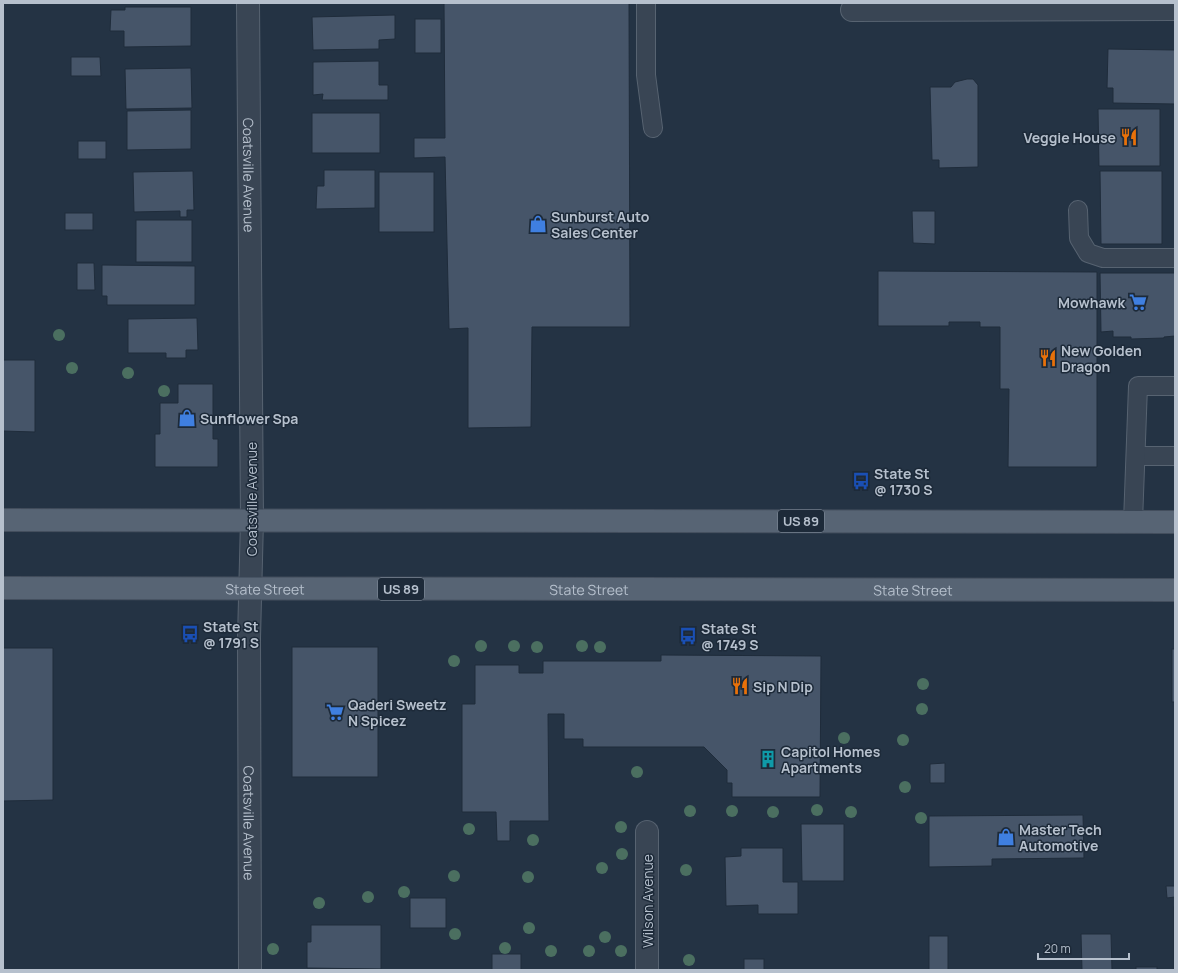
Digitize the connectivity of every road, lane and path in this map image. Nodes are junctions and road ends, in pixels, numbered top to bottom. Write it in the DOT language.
graph roads {
  1 [pos="248,3"];
  2 [pos="646,3"];
  3 [pos="1175,9"];
  4 [pos="852,10"];
  5 [pos="653,128"];
  6 [pos="1078,210"];
  7 [pos="1175,258"];
  8 [pos="1175,386"];
  9 [pos="1136,456"];
  10 [pos="1175,456"];
  11 [pos="3,520"];
  12 [pos="252,520"];
  13 [pos="1134,522"];
  14 [pos="1175,522"];
  15 [pos="3,588"];
  16 [pos="250,589"];
  17 [pos="1175,590"];
  18 [pos="647,832"];
  19 [pos="250,970"];
  20 [pos="647,970"];
  1 -- 12 [label="street, Coatsville Avenue"];
  2 -- 5 [label="lane"];
  3 -- 4 [label="street"];
  6 -- 7 [label="lane"];
  8 -- 9 [label="lane"];
  9 -- 10 [label="lane"];
  9 -- 13 [label="lane"];
  11 -- 12 [label="main road, US 89"];
  12 -- 13 [label="main road, US 89"];
  12 -- 16 [label="street, Coatsville Avenue"];
  13 -- 14 [label="main road, US 89"];
  15 -- 16 [label="main road, State Street / US 89"];
  16 -- 17 [label="main road, State Street / US 89"];
  16 -- 19 [label="street, Coatsville Avenue"];
  18 -- 20 [label="street, Wilson Avenue"];
}
